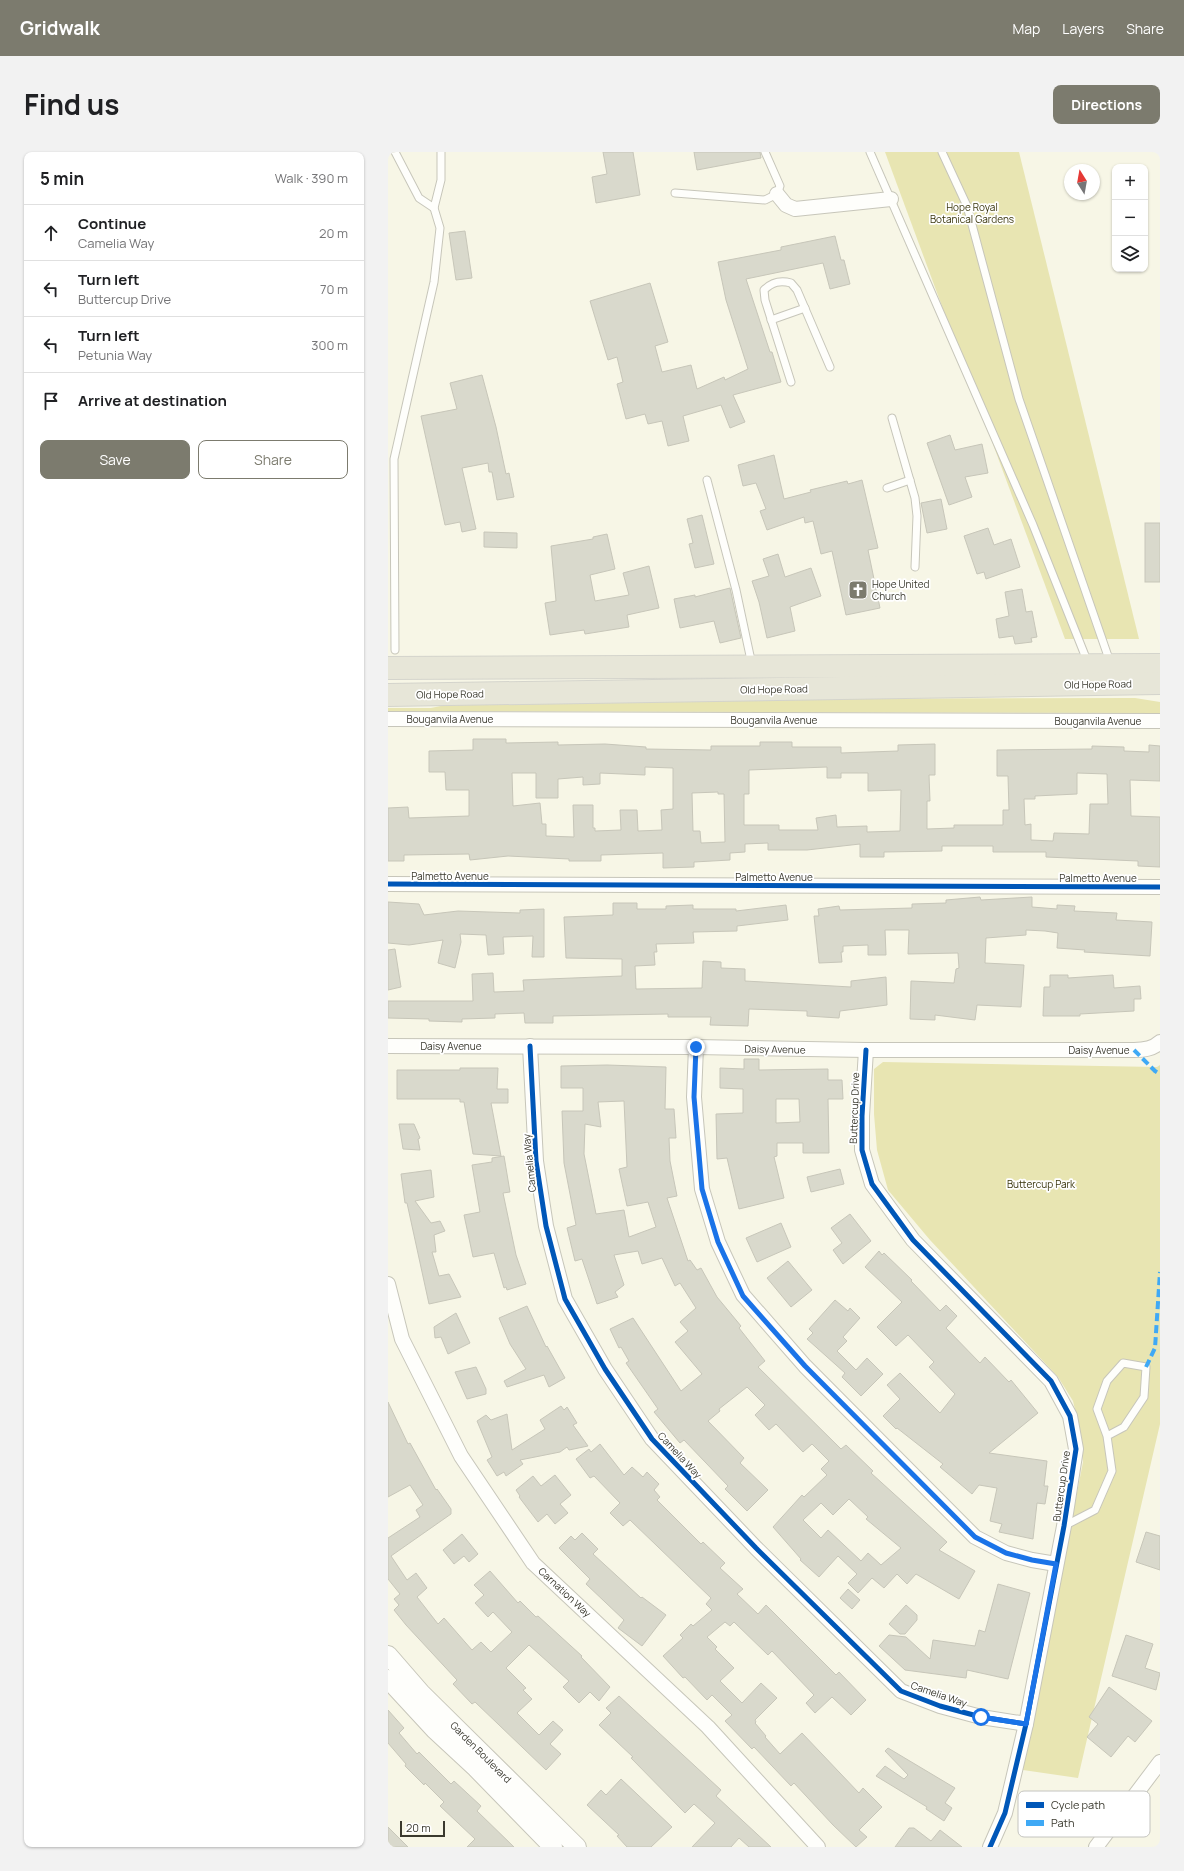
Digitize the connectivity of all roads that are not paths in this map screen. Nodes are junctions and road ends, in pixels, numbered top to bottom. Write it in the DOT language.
graph roads {
  1 [pos="395,152"];
  2 [pos="441,152"];
  3 [pos="765,152"];
  4 [pos="870,152"];
  5 [pos="942,152"];
  6 [pos="675,194"];
  7 [pos="777,194"];
  8 [pos="891,198"];
  9 [pos="434,208"];
  10 [pos="805,308"];
  11 [pos="772,320"];
  12 [pos="830,367"];
  13 [pos="791,382"];
  14 [pos="892,418"];
  15 [pos="391,460"];
  16 [pos="707,480"];
  17 [pos="910,480"];
  18 [pos="887,488"];
  19 [pos="915,567"];
  20 [pos="392,659"];
  21 [pos="1160,665"];
  22 [pos="752,667"];
  23 [pos="1103,675"];
  24 [pos="1160,683"];
  25 [pos="388,695"];
  26 [pos="388,719"];
  27 [pos="1160,721"];
  28 [pos="388,884"];
  29 [pos="1160,888"];
  30 [pos="1160,1042"];
  31 [pos="388,1046"];
  32 [pos="530,1046"];
  33 [pos="696,1047"];
  34 [pos="866,1050"];
  35 [pos="388,1284"];
  36 [pos="1107,1436"];
  37 [pos="1064,1526"];
  38 [pos="1056,1564"];
  39 [pos="388,1655"];
  40 [pos="388,1679"];
  41 [pos="1026,1724"];
  42 [pos="1160,1762"];
  43 [pos="1138,1791"];
  44 [pos="1104,1837"];
  45 [pos="553,1847"];
  46 [pos="577,1847"];
  47 [pos="818,1847"];
  48 [pos="990,1847"];
  49 [pos="1096,1847"];
  1 -- 9 [label="lane"];
  2 -- 9 [label="lane"];
  3 -- 7 [label="lane"];
  4 -- 8 [label="lane"];
  5 -- 23 [label="lane"];
  6 -- 7 [label="lane"];
  7 -- 8 [label="street"];
  8 -- 23 [label="lane"];
  9 -- 15 [label="lane"];
  10 -- 11 [label="lane"];
  10 -- 11 [label="lane"];
  10 -- 12 [label="lane"];
  11 -- 13 [label="lane"];
  14 -- 17 [label="lane"];
  15 -- 20 [label="lane"];
  16 -- 22 [label="lane"];
  17 -- 18 [label="lane"];
  17 -- 19 [label="lane"];
  20 -- 22 [label="main road, Old Hope Road"];
  21 -- 23 [label="main road, Old Hope Road"];
  22 -- 23 [label="main road, Old Hope Road"];
  23 -- 24 [label="main road, Old Hope Road"];
  23 -- 25 [label="main road, Old Hope Road"];
  26 -- 27 [label="street, Bouganvila Avenue"];
  28 -- 29 [label="street, Palmetto Avenue"];
  30 -- 34 [label="street, Daisy Avenue"];
  31 -- 32 [label="street, Daisy Avenue"];
  32 -- 33 [label="street, Daisy Avenue"];
  32 -- 41 [label="street, Camelia Way"];
  33 -- 34 [label="street, Daisy Avenue"];
  33 -- 38 [label="street"];
  34 -- 37 [label="street, Buttercup Drive"];
  35 -- 47 [label="street, Carnation Way"];
  36 -- 36 [label="lane"];
  36 -- 37 [label="lane"];
  37 -- 38 [label="street, Buttercup Drive"];
  38 -- 41 [label="street, Buttercup Drive"];
  39 -- 46 [label="street, Garden Boulevard"];
  40 -- 45 [label="street, Garden Boulevard"];
  41 -- 48 [label="street, Buttercup Drive"];
  42 -- 43 [label="street"];
  44 -- 49 [label="street"];
}
